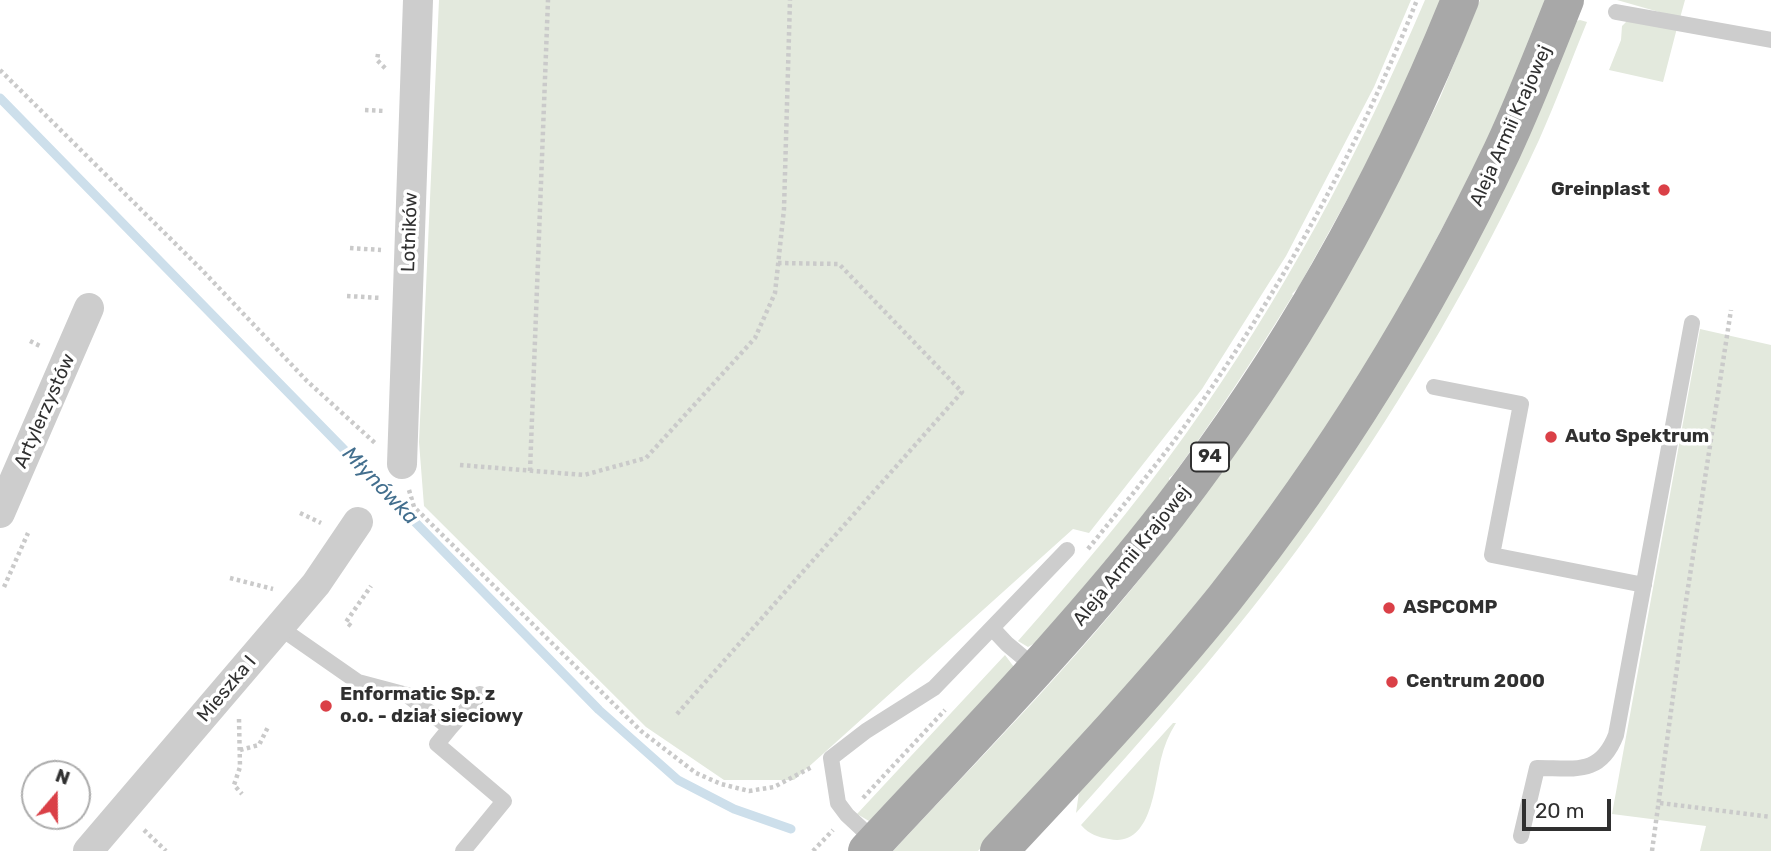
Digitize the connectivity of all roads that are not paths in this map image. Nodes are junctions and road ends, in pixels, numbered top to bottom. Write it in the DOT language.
graph roads {
  1 [pos="418,0"];
  2 [pos="1460,0"];
  3 [pos="1565,0"];
  4 [pos="1616,12"];
  5 [pos="1771,40"];
  6 [pos="89,308"];
  7 [pos="1692,323"];
  8 [pos="1434,387"];
  9 [pos="402,464"];
  10 [pos="0,513"];
  11 [pos="359,522"];
  12 [pos="1074,555"];
  13 [pos="1644,585"];
  14 [pos="288,617"];
  15 [pos="992,628"];
  16 [pos="1037,669"];
  17 [pos="480,694"];
  18 [pos="450,728"];
  19 [pos="1521,836"];
  20 [pos="871,847"];
  21 [pos="88,851"];
  22 [pos="463,851"];
  23 [pos="999,851"];
  1 -- 9 [label="street, Lotników"];
  2 -- 16 [label="main road, Aleja Armii Krajowej / 94"];
  3 -- 23 [label="main road, Aleja Armii Krajowej"];
  4 -- 5 [label="lane"];
  6 -- 10 [label="street, Artylerzystów"];
  7 -- 13 [label="lane"];
  8 -- 13 [label="lane"];
  11 -- 14 [label="street, Mieszka I"];
  12 -- 15 [label="lane"];
  13 -- 19 [label="lane"];
  14 -- 18 [label="lane"];
  14 -- 21 [label="street, Mieszka I"];
  15 -- 16 [label="lane"];
  15 -- 20 [label="lane"];
  16 -- 20 [label="main road, Aleja Armii Krajowej / 94"];
  17 -- 18 [label="lane"];
  18 -- 22 [label="lane"];
}
